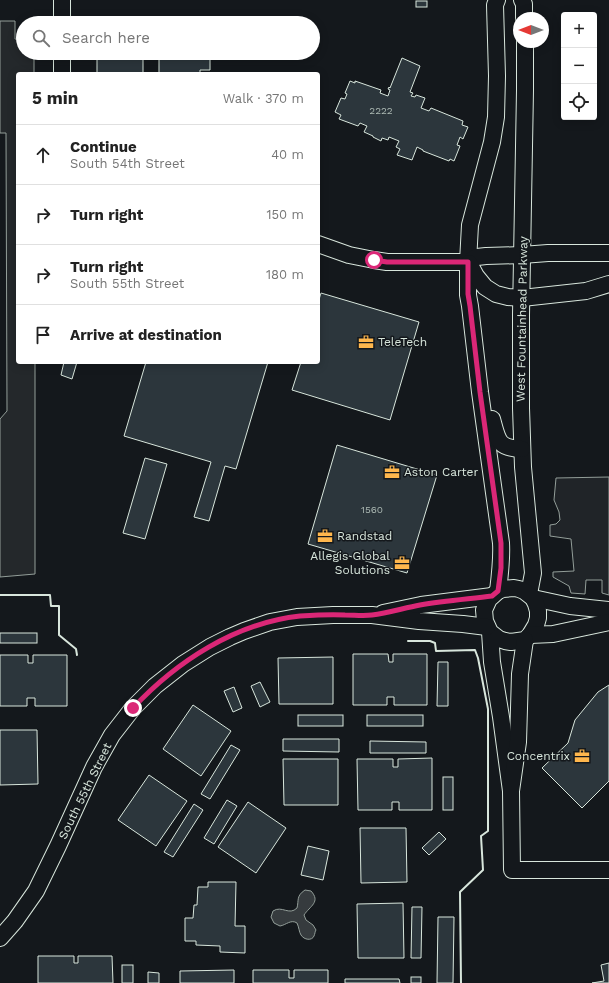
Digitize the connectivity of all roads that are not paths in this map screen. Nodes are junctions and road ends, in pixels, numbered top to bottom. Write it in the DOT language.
graph roads {
  1 [pos="62,0"];
  2 [pos="498,0"];
  3 [pos="522,0"];
  4 [pos="524,12"];
  5 [pos="62,16"];
  6 [pos="525,48"];
  7 [pos="62,60"];
  8 [pos="62,72"];
  9 [pos="320,245"];
  10 [pos="609,253"];
  11 [pos="522,255"];
  12 [pos="468,262"];
  13 [pos="609,284"];
  14 [pos="522,298"];
  15 [pos="480,392"];
  16 [pos="522,450"];
  17 [pos="495,594"];
  18 [pos="531,596"];
  19 [pos="609,610"];
  20 [pos="372,615"];
  21 [pos="609,622"];
  22 [pos="488,629"];
  23 [pos="527,638"];
  24 [pos="511,791"];
  25 [pos="609,870"];
  26 [pos="0,938"];
  1 -- 5 [label="street"];
  2 -- 12 [label="street"];
  3 -- 4 [label="street"];
  6 -- 11 [label="street, West Fountainhead Parkway"];
  7 -- 8 [label="street"];
  9 -- 12 [label="street"];
  10 -- 11 [label="street"];
  11 -- 12 [label="street"];
  11 -- 14 [label="street, West Fountainhead Parkway"];
  12 -- 14 [label="street"];
  12 -- 15 [label="street"];
  13 -- 14 [label="street"];
  14 -- 16 [label="street, West Fountainhead Parkway"];
  15 -- 16 [label="street"];
  15 -- 17 [label="street"];
  16 -- 18 [label="street, West Fountainhead Parkway"];
  17 -- 18 [label="street"];
  17 -- 20 [label="street, South 55th Street"];
  17 -- 22 [label="street"];
  18 -- 19 [label="street"];
  18 -- 23 [label="street"];
  20 -- 22 [label="street, South 55th Street"];
  20 -- 26 [label="street, South 55th Street"];
  21 -- 23 [label="street"];
  22 -- 23 [label="street"];
  22 -- 24 [label="street"];
  23 -- 24 [label="street"];
  24 -- 25 [label="street"];
}
